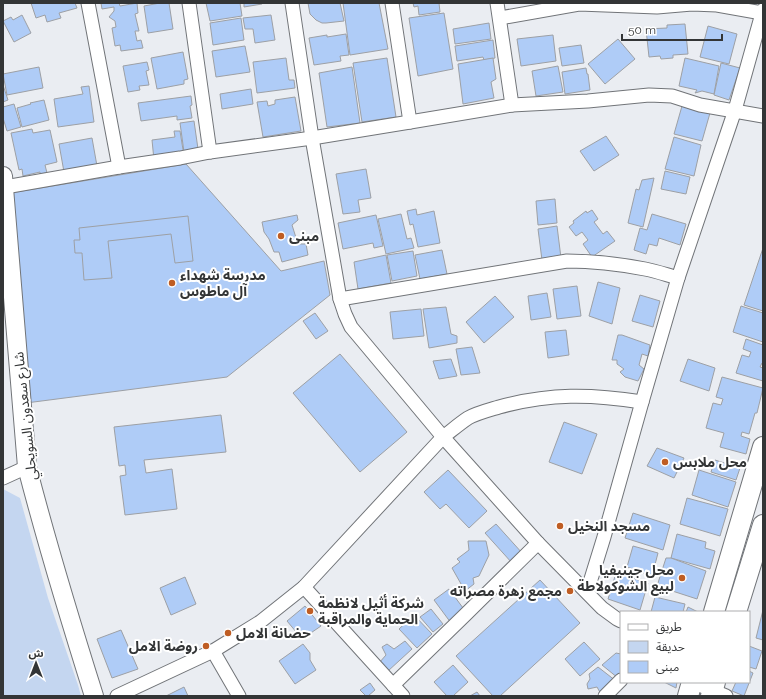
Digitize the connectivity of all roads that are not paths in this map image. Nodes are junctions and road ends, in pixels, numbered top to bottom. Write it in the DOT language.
graph roads {
  1 [pos="88,3"];
  2 [pos="189,3"];
  3 [pos="292,3"];
  4 [pos="392,3"];
  5 [pos="497,3"];
  6 [pos="763,12"];
  7 [pos="500,18"];
  8 [pos="512,105"];
  9 [pos="735,110"];
  10 [pos="763,116"];
  11 [pos="410,122"];
  12 [pos="312,138"];
  13 [pos="210,152"];
  14 [pos="119,167"];
  15 [pos="4,184"];
  16 [pos="678,278"];
  17 [pos="340,299"];
  18 [pos="642,402"];
  19 [pos="443,437"];
  20 [pos="763,447"];
  21 [pos="27,467"];
  22 [pos="3,478"];
  23 [pos="763,525"];
  24 [pos="538,542"];
  25 [pos="304,587"];
  26 [pos="587,592"];
  27 [pos="714,611"];
  28 [pos="736,611"];
  29 [pos="620,620"];
  30 [pos="213,651"];
  31 [pos="620,681"];
  32 [pos="692,683"];
  33 [pos="695,683"];
  34 [pos="393,685"];
  35 [pos="716,691"];
  36 [pos="94,696"];
  37 [pos="117,696"];
  38 [pos="240,696"];
  39 [pos="403,696"];
  40 [pos="605,696"];
  41 [pos="688,696"];
  1 -- 14 [label="street"];
  2 -- 13 [label="street"];
  3 -- 12 [label="street"];
  4 -- 11 [label="street"];
  5 -- 7 [label="street"];
  6 -- 7 [label="street"];
  6 -- 9 [label="street"];
  7 -- 8 [label="street"];
  8 -- 9 [label="street"];
  8 -- 11 [label="street"];
  9 -- 10 [label="street"];
  9 -- 16 [label="street"];
  11 -- 12 [label="street"];
  12 -- 13 [label="street"];
  12 -- 17 [label="street"];
  13 -- 14 [label="street"];
  14 -- 15 [label="street"];
  15 -- 21 [label="main road, شارع سعدون السويحلي"];
  16 -- 17 [label="street"];
  16 -- 18 [label="street"];
  17 -- 19 [label="street"];
  18 -- 19 [label="street"];
  18 -- 26 [label="street"];
  19 -- 24 [label="street"];
  19 -- 25 [label="street"];
  20 -- 27 [label="main road"];
  21 -- 22 [label="street"];
  21 -- 36 [label="main road, شارع سعدون السويحلي"];
  23 -- 28 [label="main road"];
  24 -- 26 [label="street"];
  24 -- 34 [label="street"];
  25 -- 30 [label="street"];
  25 -- 34 [label="street"];
  26 -- 29 [label="street"];
  30 -- 37 [label="street"];
  30 -- 38 [label="street"];
  31 -- 40 [label="street"];
  32 -- 41 [label="main road"];
  33 -- 35 [label="street"];
  34 -- 39 [label="street"];
}
